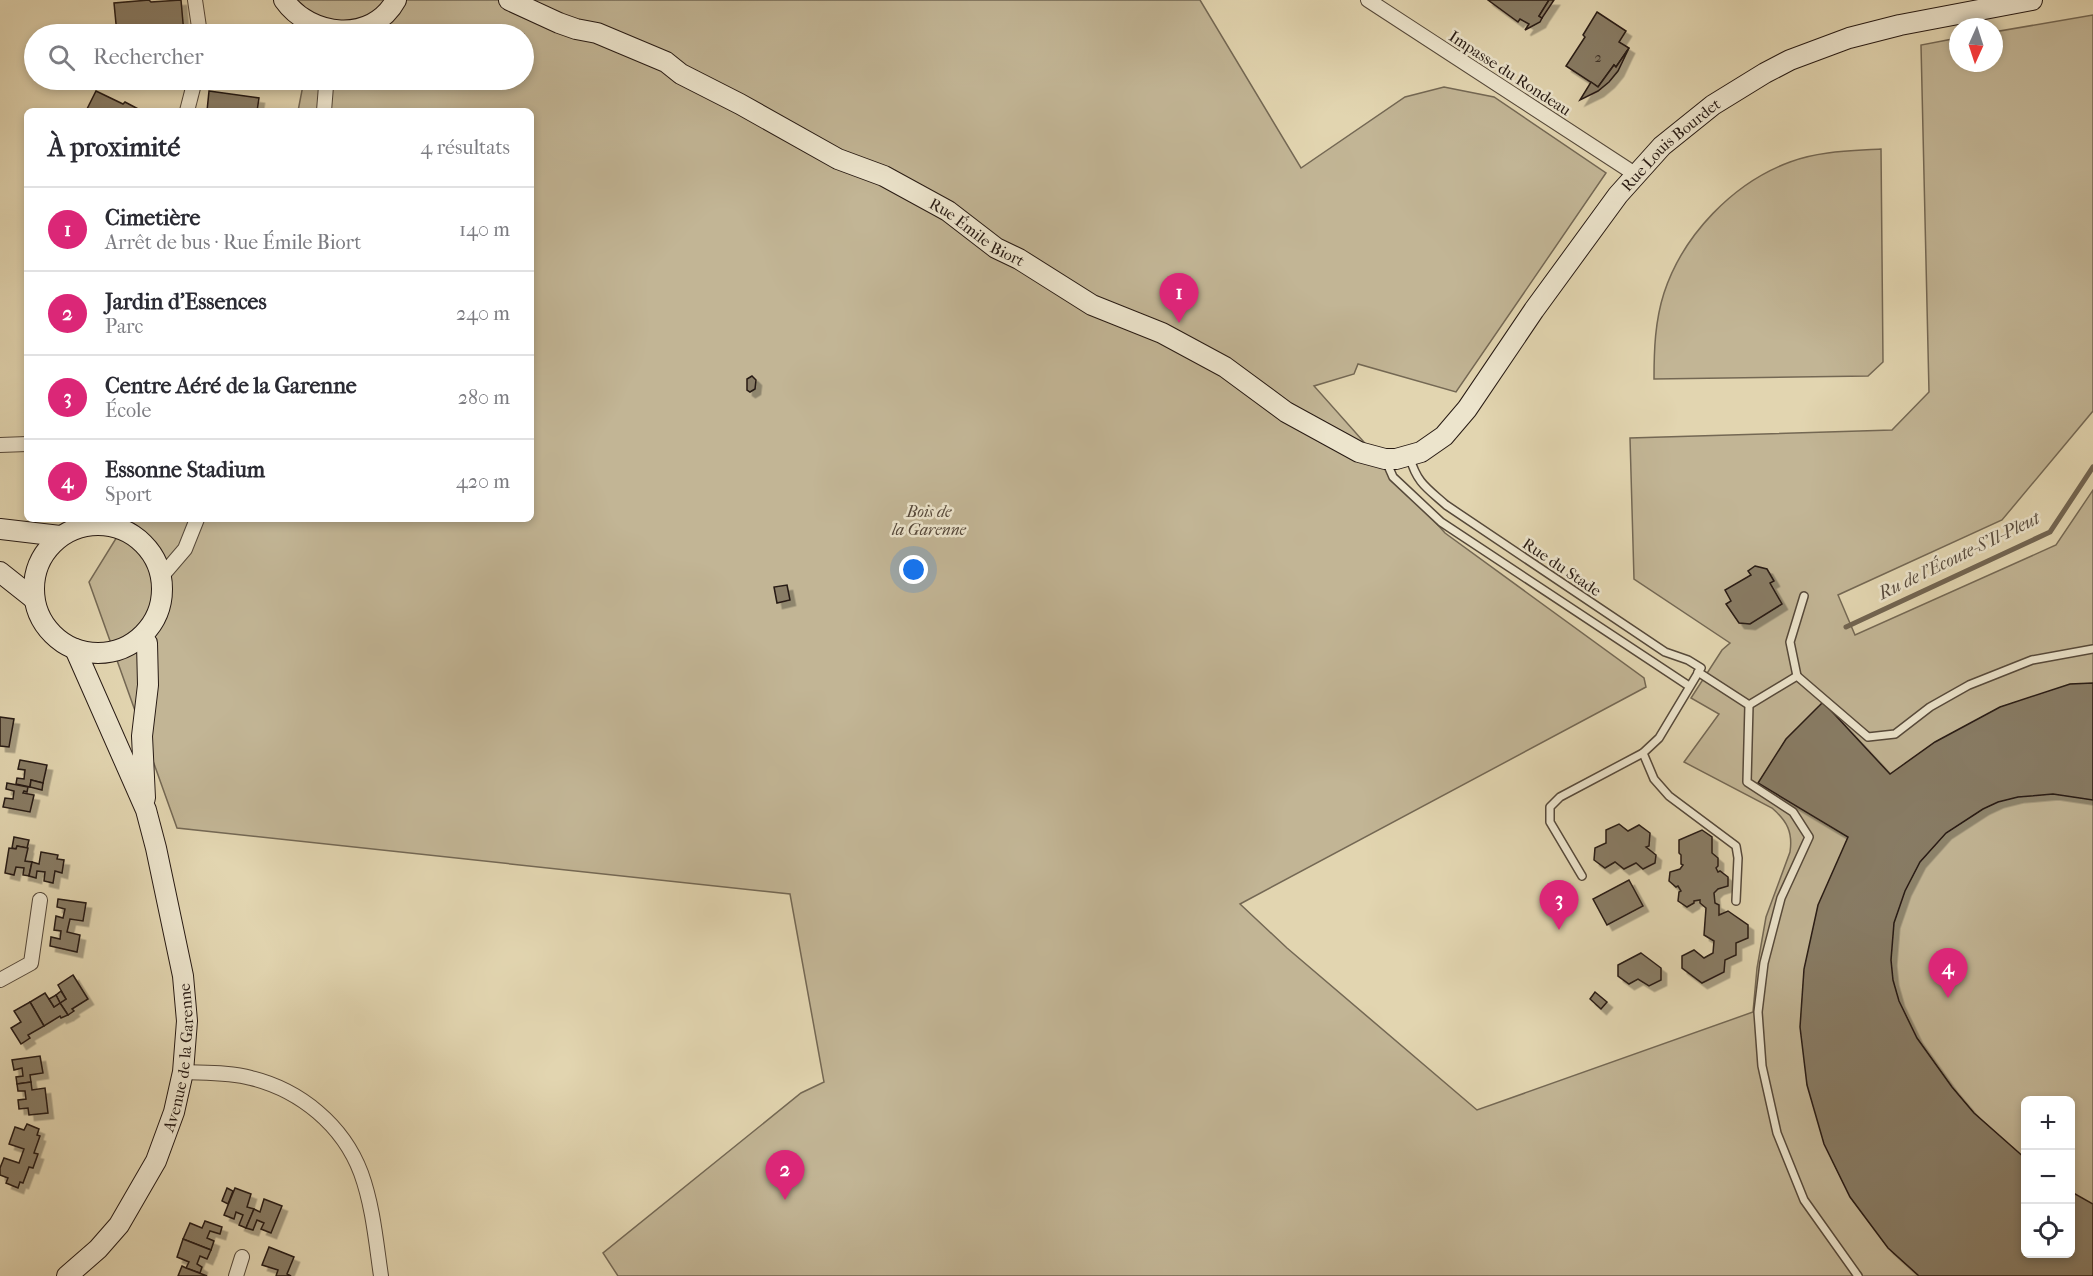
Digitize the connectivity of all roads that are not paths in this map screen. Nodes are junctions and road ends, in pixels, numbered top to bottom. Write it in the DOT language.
graph roads {
  1 [pos="195,0"];
  2 [pos="284,0"];
  3 [pos="505,0"];
  4 [pos="1368,0"];
  5 [pos="2032,0"];
  6 [pos="397,1"];
  7 [pos="517,4"];
  8 [pos="199,24"];
  9 [pos="305,24"];
  10 [pos="369,24"];
  11 [pos="192,90"];
  12 [pos="326,90"];
  13 [pos="188,108"];
  14 [pos="324,108"];
  15 [pos="1635,174"];
  16 [pos="24,444"];
  17 [pos="0,445"];
  18 [pos="1415,454"];
  19 [pos="1385,459"];
  20 [pos="107,522"];
  21 [pos="196,522"];
  22 [pos="0,529"];
  23 [pos="60,536"];
  24 [pos="0,572"];
  25 [pos="161,577"];
  26 [pos="1804,596"];
  27 [pos="34,599"];
  28 [pos="141,637"];
  29 [pos="75,649"];
  30 [pos="2093,649"];
  31 [pos="1698,672"];
  32 [pos="1797,676"];
  33 [pos="1689,686"];
  34 [pos="1749,705"];
  35 [pos="1643,753"];
  36 [pos="146,810"];
  37 [pos="1582,876"];
  38 [pos="40,900"];
  39 [pos="1736,901"];
  40 [pos="0,980"];
  41 [pos="183,1072"];
  42 [pos="242,1257"];
  43 [pos="67,1276"];
  44 [pos="236,1276"];
  45 [pos="381,1276"];
  46 [pos="1858,1276"];
  1 -- 8 [label="street"];
  2 -- 9 [label="street"];
  3 -- 7 [label="street, Rue Émile Biort"];
  4 -- 15 [label="street, Impasse du Rondeau"];
  5 -- 15 [label="street, Rue Louis Bourdet"];
  6 -- 10 [label="street"];
  7 -- 19 [label="street, Rue Émile Biort"];
  11 -- 13 [label="street"];
  12 -- 14 [label="street"];
  15 -- 18 [label="street, Rue Louis Bourdet"];
  16 -- 17 [label="street"];
  18 -- 19 [label="street, Rue Émile Biort"];
  18 -- 31 [label="lane, Rue du Stade"];
  19 -- 33 [label="lane, Rue du Stade"];
  20 -- 23 [label="street"];
  20 -- 25 [label="street"];
  21 -- 25 [label="street"];
  22 -- 23 [label="street"];
  23 -- 27 [label="street"];
  24 -- 27 [label="street"];
  25 -- 28 [label="street"];
  26 -- 32 [label="lane"];
  27 -- 29 [label="street"];
  28 -- 29 [label="street"];
  28 -- 36 [label="street"];
  29 -- 36 [label="street"];
  30 -- 32 [label="lane"];
  31 -- 33 [label="lane"];
  31 -- 34 [label="lane"];
  32 -- 34 [label="lane"];
  33 -- 35 [label="lane"];
  34 -- 46 [label="lane"];
  35 -- 37 [label="lane"];
  35 -- 39 [label="lane"];
  36 -- 41 [label="street, Avenue de la Garenne"];
  38 -- 40 [label="street"];
  41 -- 43 [label="street, Avenue de la Garenne"];
  41 -- 45 [label="street"];
  42 -- 44 [label="street"];
}
